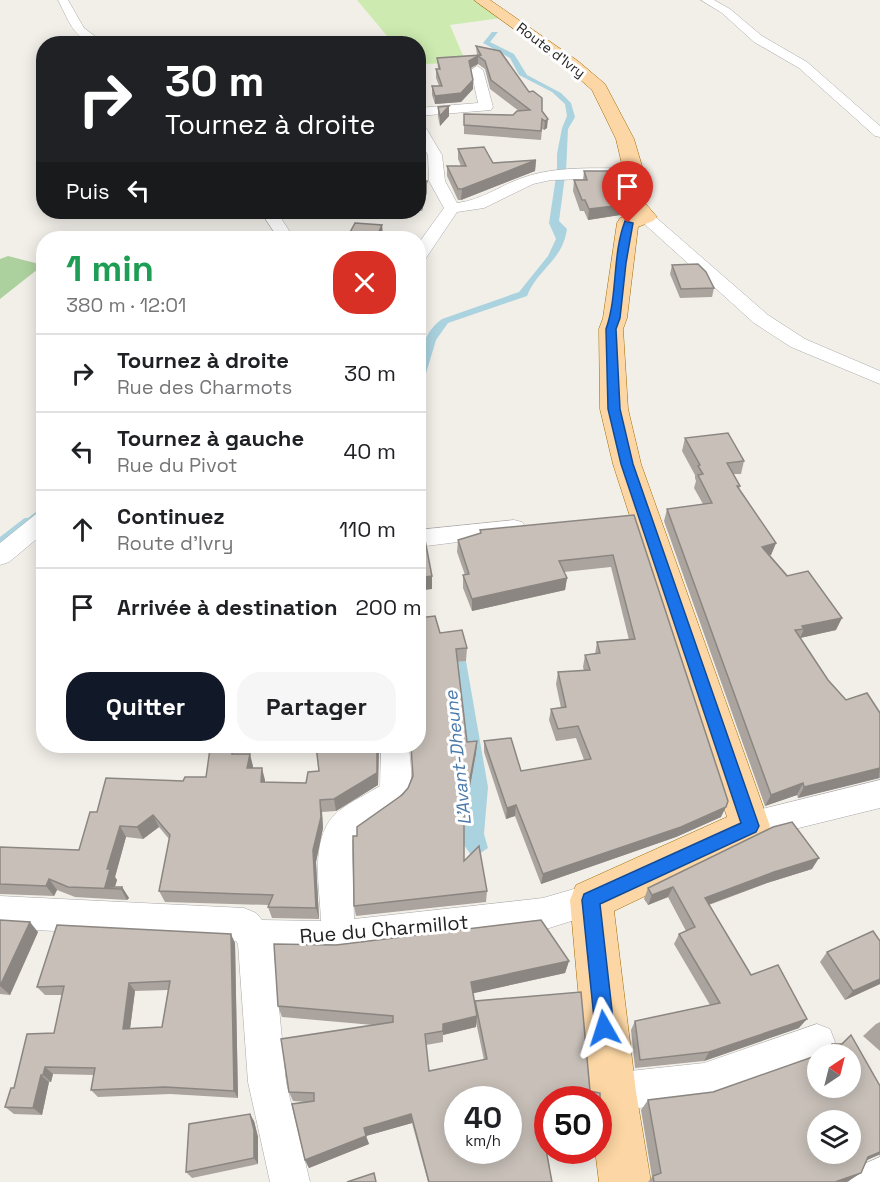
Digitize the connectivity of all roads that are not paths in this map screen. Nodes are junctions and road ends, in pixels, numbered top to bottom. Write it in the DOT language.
graph roads {
  1 [pos="63,0"];
  2 [pos="482,0"];
  3 [pos="706,0"];
  4 [pos="88,36"];
  5 [pos="477,70"];
  6 [pos="486,107"];
  7 [pos="426,111"];
  8 [pos="499,119"];
  9 [pos="880,133"];
  10 [pos="426,140"];
  11 [pos="634,173"];
  12 [pos="452,208"];
  13 [pos="646,217"];
  14 [pos="426,245"];
  15 [pos="880,378"];
  16 [pos="541,525"];
  17 [pos="36,527"];
  18 [pos="426,538"];
  19 [pos="0,556"];
  20 [pos="395,753"];
  21 [pos="880,794"];
  22 [pos="750,826"];
  23 [pos="591,900"];
  24 [pos="0,912"];
  25 [pos="255,937"];
  26 [pos="338,938"];
  27 [pos="817,1042"];
  28 [pos="610,1086"];
  29 [pos="612,1092"];
  30 [pos="612,1098"];
  31 [pos="880,1177"];
  32 [pos="290,1182"];
  33 [pos="625,1182"];
  34 [pos="869,1182"];
  1 -- 4 [label="street"];
  2 -- 11 [label="main road, Route d'Ivry"];
  3 -- 9 [label="street"];
  5 -- 6 [label="street"];
  6 -- 7 [label="street"];
  6 -- 8 [label="street"];
  10 -- 12 [label="street"];
  11 -- 12 [label="street"];
  11 -- 13 [label="main road, Route d'Ivry"];
  12 -- 14 [label="street"];
  13 -- 15 [label="street"];
  13 -- 22 [label="main road"];
  16 -- 18 [label="street"];
  17 -- 19 [label="street"];
  20 -- 26 [label="street"];
  21 -- 22 [label="street"];
  22 -- 23 [label="main road"];
  23 -- 26 [label="street, Rue du Charmillot"];
  23 -- 28 [label="main road"];
  24 -- 25 [label="street, Rue du Charmillot"];
  25 -- 26 [label="street, Rue du Charmillot"];
  25 -- 32 [label="street"];
  27 -- 29 [label="street"];
  30 -- 33 [label="main road"];
  31 -- 34 [label="street"];
}
